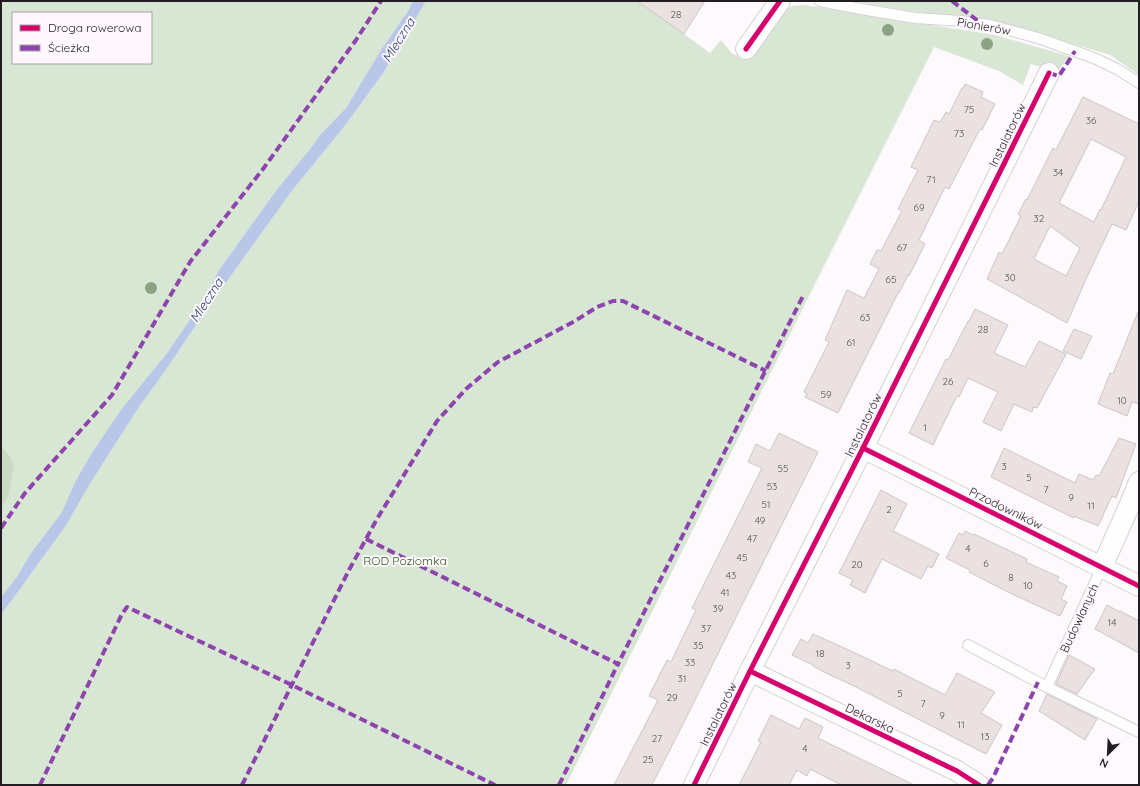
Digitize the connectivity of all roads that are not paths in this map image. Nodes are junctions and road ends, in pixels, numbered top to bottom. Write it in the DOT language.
graph roads {
  1 [pos="780,1"];
  2 [pos="820,1"];
  3 [pos="746,49"];
  4 [pos="1049,73"];
  5 [pos="1139,83"];
  6 [pos="863,448"];
  7 [pos="1139,482"];
  8 [pos="1102,567"];
  9 [pos="1139,586"];
  10 [pos="968,645"];
  11 [pos="750,671"];
  12 [pos="1047,687"];
  13 [pos="1139,732"];
  14 [pos="694,785"];
  15 [pos="979,785"];
  1 -- 3 [label="street"];
  2 -- 5 [label="lane, Pionierów"];
  4 -- 6 [label="street, Instalatorów"];
  6 -- 8 [label="street, Przodowników"];
  6 -- 11 [label="street, Instalatorów"];
  7 -- 8 [label="street, Budowlanych"];
  8 -- 9 [label="street, Przodowników"];
  8 -- 12 [label="lane, Budowlanych"];
  10 -- 12 [label="lane"];
  11 -- 14 [label="street, Instalatorów"];
  11 -- 15 [label="street, Dekarska"];
  12 -- 13 [label="lane"];
}
